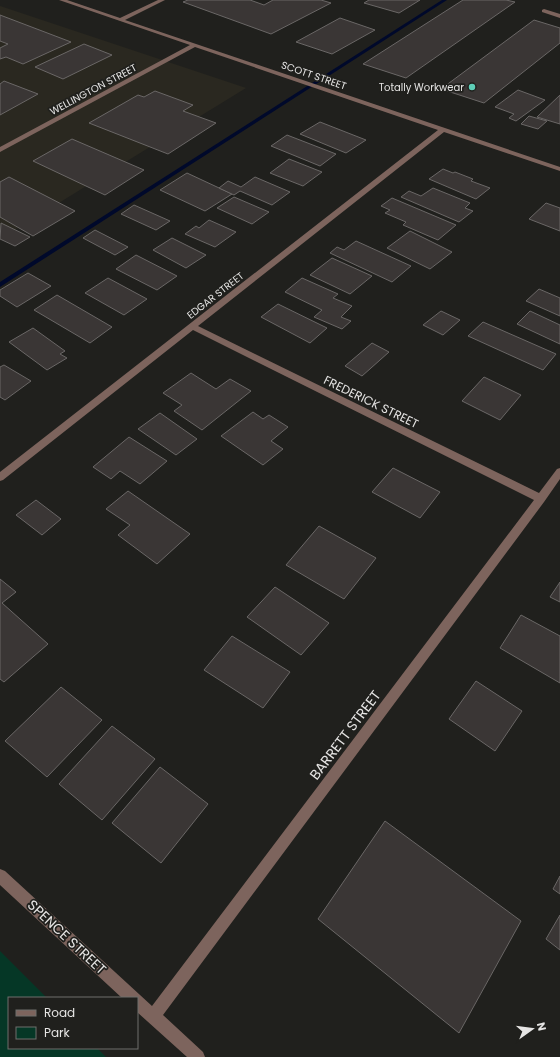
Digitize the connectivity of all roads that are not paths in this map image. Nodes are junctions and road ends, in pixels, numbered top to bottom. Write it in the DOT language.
graph roads {
  1 [pos="62,0"];
  2 [pos="162,0"];
  3 [pos="544,11"];
  4 [pos="560,16"];
  5 [pos="120,20"];
  6 [pos="195,45"];
  7 [pos="443,129"];
  8 [pos="0,150"];
  9 [pos="560,169"];
  10 [pos="191,326"];
  11 [pos="560,472"];
  12 [pos="0,477"];
  13 [pos="541,499"];
  14 [pos="0,876"];
  15 [pos="132,997"];
  16 [pos="138,1003"];
  17 [pos="153,1016"];
  18 [pos="198,1057"];
  1 -- 5 [label="street, SCOTT STREET"];
  2 -- 5 [label="street"];
  3 -- 4 [label="street"];
  5 -- 6 [label="street, SCOTT STREET"];
  6 -- 7 [label="street, SCOTT STREET"];
  6 -- 8 [label="street, WELLINGTON STREET"];
  7 -- 9 [label="street, SCOTT STREET"];
  7 -- 10 [label="street, EDGAR STREET"];
  10 -- 12 [label="street, EDGAR STREET"];
  10 -- 13 [label="street, FREDERICK STREET"];
  11 -- 13 [label="street, BARRETT STREET"];
  13 -- 17 [label="street, BARRETT STREET"];
  14 -- 15 [label="street, SPENCE STREET"];
  16 -- 17 [label="street"];
  17 -- 18 [label="street"];
}
